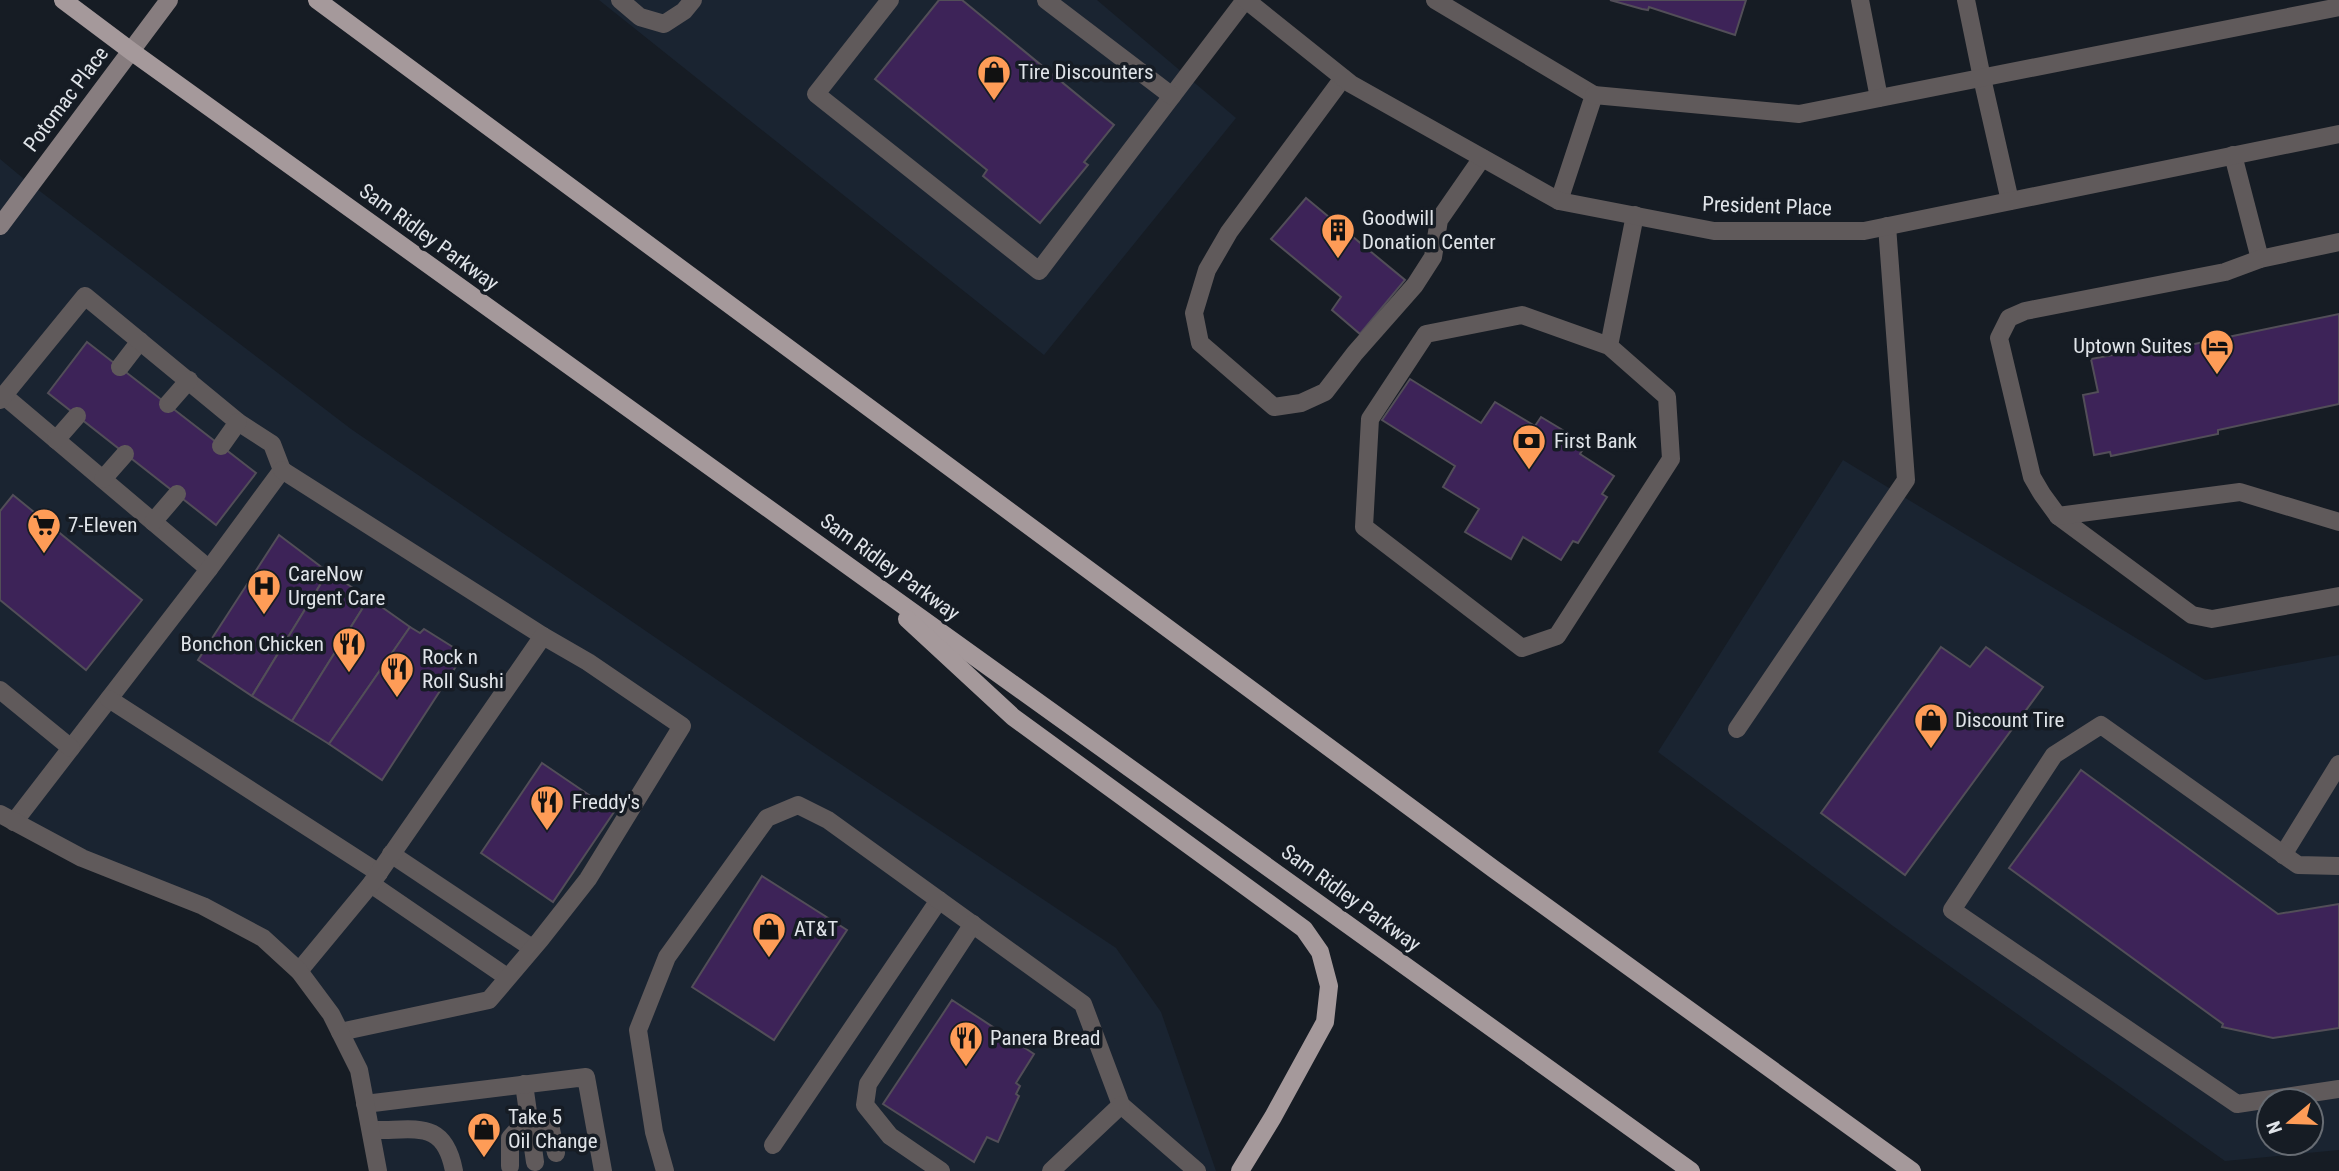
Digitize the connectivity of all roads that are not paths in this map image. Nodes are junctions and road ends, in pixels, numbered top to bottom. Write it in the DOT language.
graph roads {
  1 [pos="63,0"];
  2 [pos="169,0"];
  3 [pos="317,0"];
  4 [pos="620,0"];
  5 [pos="693,0"];
  6 [pos="890,0"];
  7 [pos="1045,0"];
  8 [pos="1246,0"];
  9 [pos="1435,0"];
  10 [pos="1860,0"];
  11 [pos="1966,0"];
  12 [pos="2339,6"];
  13 [pos="131,51"];
  14 [pos="1343,78"];
  15 [pos="1982,78"];
  16 [pos="1594,94"];
  17 [pos="1172,96"];
  18 [pos="1879,98"];
  19 [pos="2339,134"];
  20 [pos="2233,155"];
  21 [pos="1482,158"];
  22 [pos="1559,201"];
  23 [pos="2010,201"];
  24 [pos="1634,215"];
  25 [pos="0,226"];
  26 [pos="1887,226"];
  27 [pos="2339,242"];
  28 [pos="2260,260"];
  29 [pos="140,341"];
  30 [pos="1609,346"];
  31 [pos="120,367"];
  32 [pos="188,380"];
  33 [pos="2,398"];
  34 [pos="168,404"];
  35 [pos="77,416"];
  36 [pos="238,422"];
  37 [pos="56,440"];
  38 [pos="221,446"];
  39 [pos="125,454"];
  40 [pos="282,470"];
  41 [pos="103,480"];
  42 [pos="177,494"];
  43 [pos="2058,516"];
  44 [pos="153,522"];
  45 [pos="2339,522"];
  46 [pos="845,563"];
  47 [pos="209,569"];
  48 [pos="2339,596"];
  49 [pos="543,636"];
  50 [pos="0,690"];
  51 [pos="109,699"];
  52 [pos="1737,729"];
  53 [pos="71,748"];
  54 [pos="2339,764"];
  55 [pos="7,818"];
  56 [pos="391,854"];
  57 [pos="2283,855"];
  58 [pos="2339,866"];
  59 [pos="375,878"];
  60 [pos="939,900"];
  61 [pos="973,924"];
  62 [pos="532,948"];
  63 [pos="299,971"];
  64 [pos="507,977"];
  65 [pos="340,1032"];
  66 [pos="524,1084"];
  67 [pos="2339,1089"];
  68 [pos="365,1104"];
  69 [pos="1121,1105"];
  70 [pos="529,1117"];
  71 [pos="370,1130"];
  72 [pos="773,1145"];
  73 [pos="556,1153"];
  74 [pos="535,1161"];
  75 [pos="510,1166"];
  76 [pos="378,1171"];
  77 [pos="454,1171"];
  78 [pos="603,1171"];
  79 [pos="665,1171"];
  80 [pos="941,1171"];
  81 [pos="1051,1171"];
  82 [pos="1197,1171"];
  83 [pos="1240,1171"];
  84 [pos="1690,1171"];
  85 [pos="1912,1171"];
  1 -- 13 [label="main road, Sam Ridley Parkway"];
  2 -- 13 [label="street, Potomac Place"];
  3 -- 85 [label="main road"];
  4 -- 5 [label="street"];
  6 -- 17 [label="street"];
  7 -- 17 [label="street"];
  8 -- 14 [label="street, President Place"];
  8 -- 17 [label="street"];
  9 -- 16 [label="street"];
  10 -- 18 [label="street"];
  11 -- 15 [label="street"];
  12 -- 15 [label="street"];
  13 -- 25 [label="street, Potomac Place"];
  13 -- 46 [label="main road, Sam Ridley Parkway"];
  14 -- 21 [label="street, President Place"];
  14 -- 21 [label="street"];
  15 -- 18 [label="street"];
  15 -- 23 [label="street"];
  16 -- 18 [label="street"];
  16 -- 22 [label="street"];
  19 -- 20 [label="street, President Place"];
  20 -- 23 [label="street, President Place"];
  20 -- 28 [label="street"];
  21 -- 22 [label="street, President Place"];
  22 -- 24 [label="street, President Place"];
  23 -- 26 [label="street, President Place"];
  24 -- 26 [label="street, President Place"];
  24 -- 30 [label="street"];
  26 -- 52 [label="street"];
  27 -- 28 [label="street"];
  28 -- 43 [label="street"];
  29 -- 31 [label="street"];
  29 -- 32 [label="street"];
  29 -- 33 [label="street"];
  30 -- 30 [label="street"];
  32 -- 34 [label="street"];
  32 -- 36 [label="street"];
  33 -- 37 [label="street"];
  35 -- 37 [label="street"];
  36 -- 38 [label="street"];
  36 -- 40 [label="street"];
  37 -- 41 [label="street"];
  39 -- 41 [label="street"];
  40 -- 47 [label="street"];
  40 -- 49 [label="street"];
  41 -- 44 [label="street"];
  42 -- 44 [label="street"];
  43 -- 45 [label="street"];
  43 -- 48 [label="street"];
  44 -- 47 [label="street"];
  46 -- 83 [label="main road"];
  46 -- 84 [label="main road, Sam Ridley Parkway"];
  47 -- 51 [label="street"];
  49 -- 56 [label="street"];
  49 -- 62 [label="street"];
  50 -- 53 [label="street"];
  51 -- 53 [label="street"];
  51 -- 59 [label="street"];
  53 -- 55 [label="street"];
  54 -- 57 [label="street"];
  55 -- 63 [label="street"];
  56 -- 59 [label="street"];
  56 -- 62 [label="street"];
  57 -- 58 [label="street"];
  57 -- 67 [label="street"];
  59 -- 63 [label="street"];
  59 -- 64 [label="street"];
  60 -- 61 [label="street"];
  60 -- 72 [label="street"];
  60 -- 79 [label="street"];
  61 -- 69 [label="street"];
  61 -- 80 [label="street"];
  62 -- 64 [label="street"];
  63 -- 65 [label="street"];
  64 -- 65 [label="street"];
  65 -- 68 [label="street"];
  66 -- 68 [label="street"];
  66 -- 70 [label="street"];
  66 -- 78 [label="street"];
  68 -- 71 [label="street"];
  69 -- 81 [label="street"];
  69 -- 82 [label="street"];
  70 -- 73 [label="street"];
  70 -- 74 [label="street"];
  70 -- 75 [label="street"];
  71 -- 76 [label="street"];
  71 -- 77 [label="street"];
}
